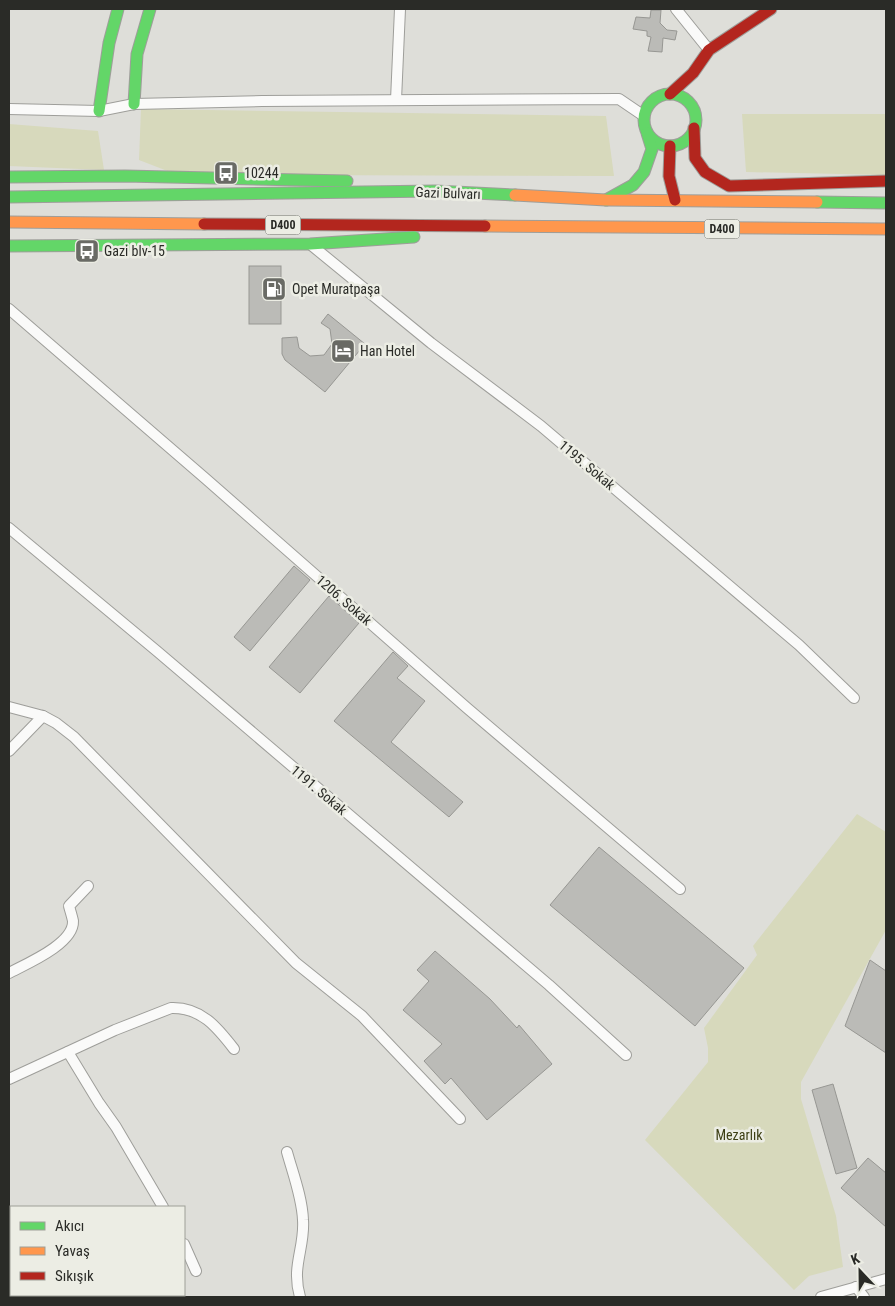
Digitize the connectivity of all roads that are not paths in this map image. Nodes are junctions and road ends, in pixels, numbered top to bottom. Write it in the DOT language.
graph roads {
  1 [pos="118,9"];
  2 [pos="150,9"];
  3 [pos="400,9"];
  4 [pos="676,9"];
  5 [pos="771,9"];
  6 [pos="709,50"];
  7 [pos="693,73"];
  8 [pos="670,94"];
  9 [pos="396,100"];
  10 [pos="134,104"];
  11 [pos="9,109"];
  12 [pos="99,111"];
  13 [pos="694,112"];
  14 [pos="644,116"];
  15 [pos="694,128"];
  16 [pos="648,133"];
  17 [pos="670,146"];
  18 [pos="9,177"];
  19 [pos="886,181"];
  20 [pos="435,191"];
  21 [pos="9,197"];
  22 [pos="606,200"];
  23 [pos="675,200"];
  24 [pos="886,203"];
  25 [pos="9,222"];
  26 [pos="557,227"];
  27 [pos="886,229"];
  28 [pos="310,244"];
  29 [pos="9,246"];
  30 [pos="9,309"];
  31 [pos="9,528"];
  32 [pos="854,698"];
  33 [pos="9,707"];
  34 [pos="42,716"];
  35 [pos="9,751"];
  36 [pos="88,886"];
  37 [pos="680,889"];
  38 [pos="9,973"];
  39 [pos="234,1049"];
  40 [pos="68,1052"];
  41 [pos="626,1055"];
  42 [pos="9,1079"];
  43 [pos="460,1120"];
  44 [pos="287,1152"];
  45 [pos="162,1206"];
  46 [pos="185,1246"];
  47 [pos="196,1271"];
  48 [pos="886,1279"];
  49 [pos="856,1287"];
  50 [pos="300,1297"];
  51 [pos="821,1297"];
  52 [pos="864,1297"];
  1 -- 12 [label="main road"];
  2 -- 10 [label="main road"];
  3 -- 9 [label="street"];
  4 -- 6 [label="street"];
  5 -- 6 [label="main road"];
  6 -- 7 [label="main road"];
  7 -- 8 [label="main road"];
  7 -- 13 [label="main road"];
  8 -- 13 [label="main road"];
  8 -- 14 [label="main road"];
  9 -- 10 [label="street"];
  9 -- 14 [label="street"];
  10 -- 12 [label="street"];
  11 -- 12 [label="street"];
  13 -- 15 [label="main road"];
  14 -- 16 [label="main road"];
  15 -- 17 [label="main road"];
  15 -- 19 [label="main road"];
  16 -- 17 [label="main road"];
  16 -- 22 [label="main road"];
  17 -- 23 [label="main road"];
  18 -- 20 [label="main road"];
  20 -- 21 [label="main road, Gazi Bulvarı / D400"];
  20 -- 22 [label="main road, Gazi Bulvarı / D400"];
  22 -- 23 [label="main road, Gazi Bulvarı / D400"];
  23 -- 24 [label="main road, Gazi Bulvarı / D400"];
  25 -- 26 [label="main road, D400"];
  26 -- 27 [label="main road, D400"];
  26 -- 28 [label="main road"];
  28 -- 29 [label="main road"];
  28 -- 32 [label="street, 1195. Sokak"];
  30 -- 37 [label="street, 1206. Sokak"];
  31 -- 41 [label="street, 1191. Sokak"];
  33 -- 34 [label="street"];
  34 -- 35 [label="street"];
  34 -- 43 [label="street"];
  36 -- 38 [label="street"];
  39 -- 40 [label="street"];
  40 -- 42 [label="street"];
  40 -- 45 [label="street"];
  44 -- 50 [label="street"];
  46 -- 47 [label="street"];
  48 -- 49 [label="street"];
  49 -- 51 [label="street"];
  49 -- 52 [label="street"];
}
